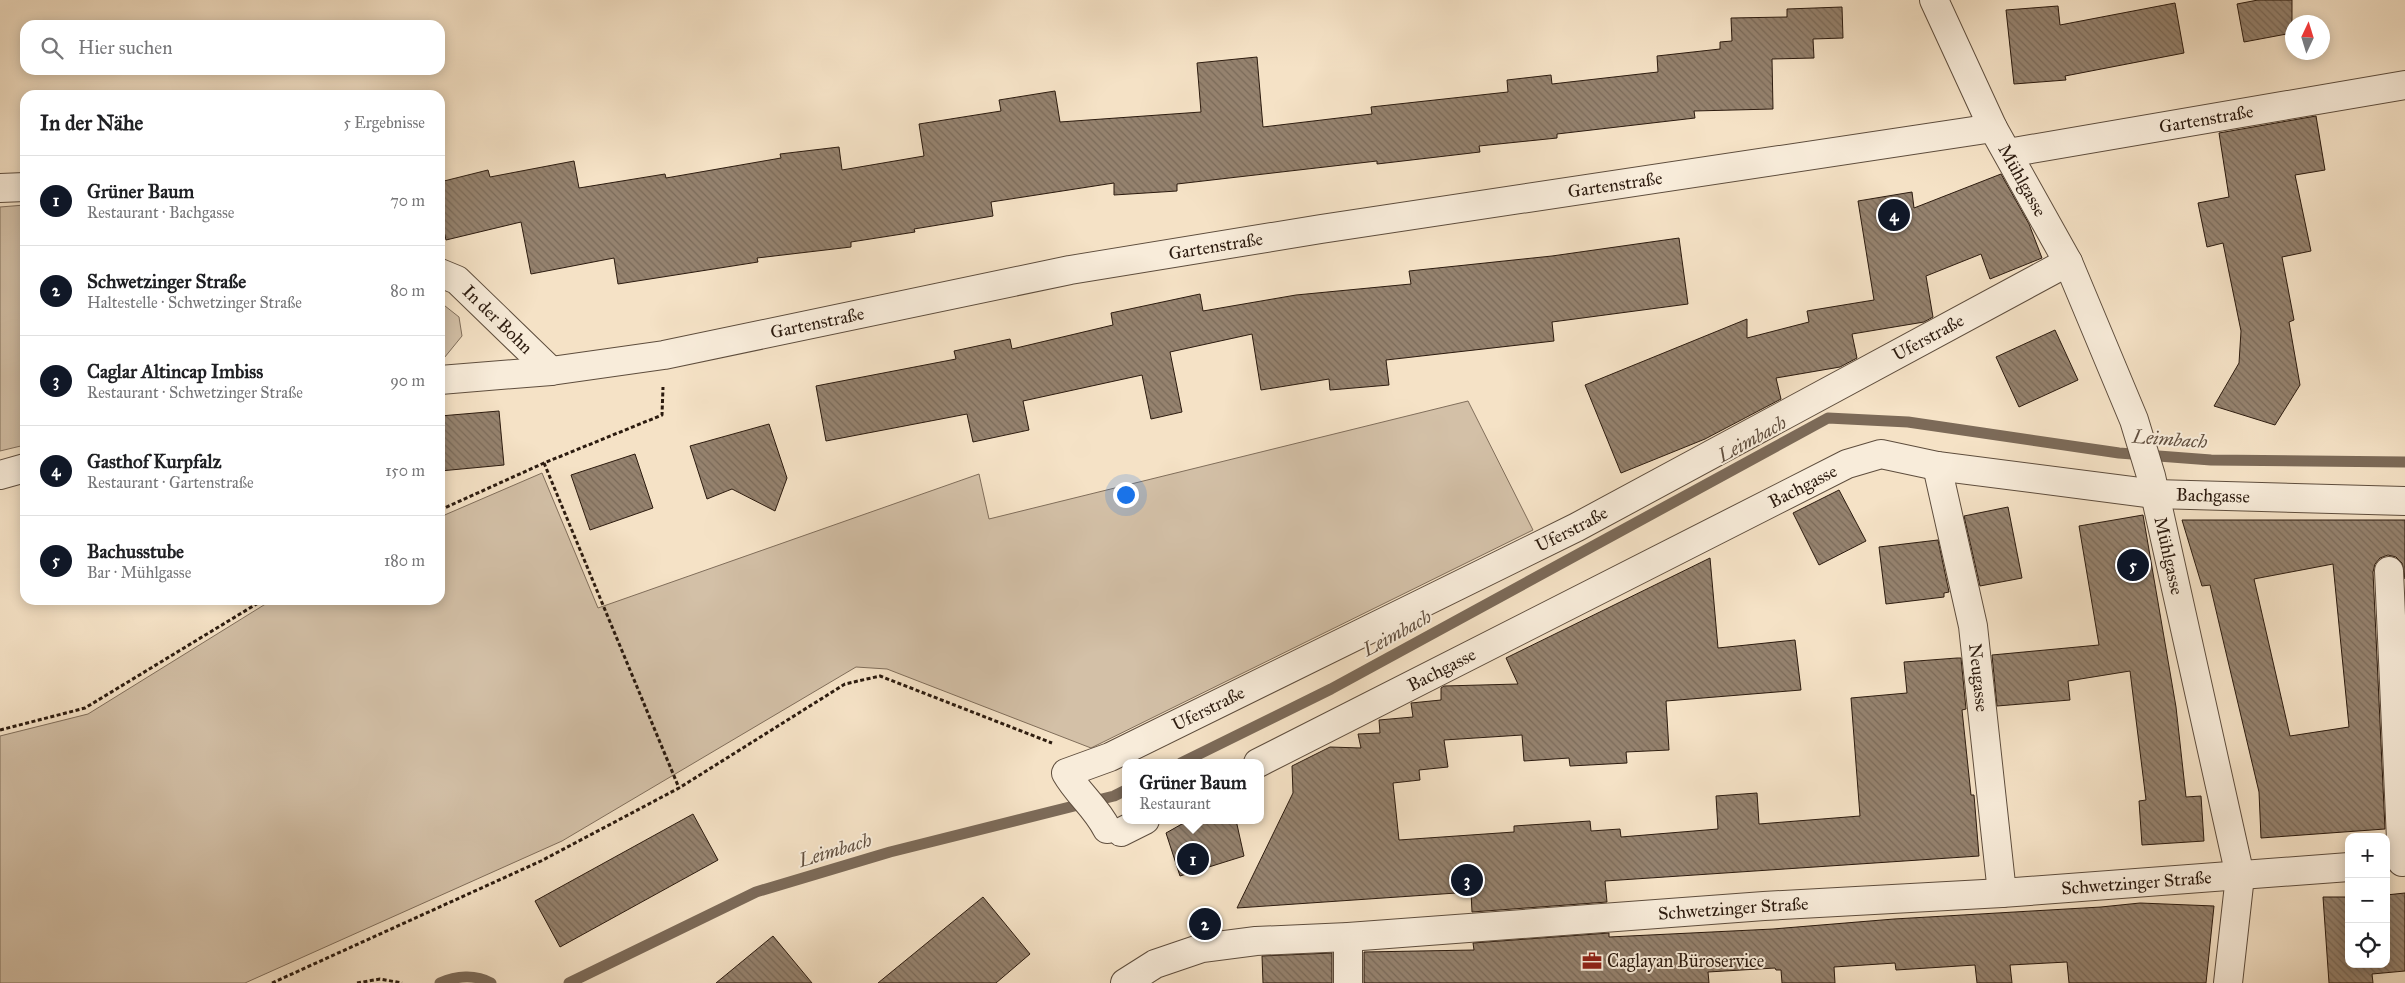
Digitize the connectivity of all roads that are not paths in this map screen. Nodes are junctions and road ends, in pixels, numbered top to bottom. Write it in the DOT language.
graph roads {
  1 [pos="1934,0"];
  2 [pos="2405,85"];
  3 [pos="1993,128"];
  4 [pos="2008,153"];
  5 [pos="20,186"];
  6 [pos="0,188"];
  7 [pos="2068,262"];
  8 [pos="445,275"];
  9 [pos="551,371"];
  10 [pos="445,380"];
  11 [pos="1937,466"];
  12 [pos="20,469"];
  13 [pos="0,475"];
  14 [pos="2153,485"];
  15 [pos="2405,501"];
  16 [pos="2389,572"];
  17 [pos="1264,760"];
  18 [pos="1118,823"];
  19 [pos="2398,862"];
  20 [pos="2345,867"];
  21 [pos="2240,876"];
  22 [pos="2002,892"];
  23 [pos="1348,938"];
  24 [pos="1125,983"];
  25 [pos="1348,983"];
  26 [pos="2228,983"];
  1 -- 3 [label="street, Mühlgasse"];
  2 -- 4 [label="street, Gartenstraße"];
  3 -- 4 [label="street, Mühlgasse"];
  3 -- 9 [label="street, Gartenstraße"];
  4 -- 7 [label="street, Mühlgasse"];
  5 -- 6 [label="street"];
  7 -- 14 [label="street, Mühlgasse"];
  7 -- 18 [label="street, Uferstraße"];
  8 -- 9 [label="street, In der Bohn"];
  9 -- 10 [label="street, Gartenstraße"];
  11 -- 14 [label="street, Bachgasse"];
  11 -- 17 [label="street, Bachgasse"];
  11 -- 22 [label="street, Neugasse"];
  12 -- 13 [label="street"];
  14 -- 15 [label="street, Bachgasse"];
  14 -- 21 [label="street, Mühlgasse"];
  16 -- 19 [label="street"];
  20 -- 21 [label="street, Schwetzinger Straße"];
  21 -- 22 [label="street, Schwetzinger Straße"];
  21 -- 26 [label="street, Mühlgasse"];
  22 -- 23 [label="street, Schwetzinger Straße"];
  23 -- 24 [label="street, Schwetzinger Straße"];
  23 -- 25 [label="street"];
}
